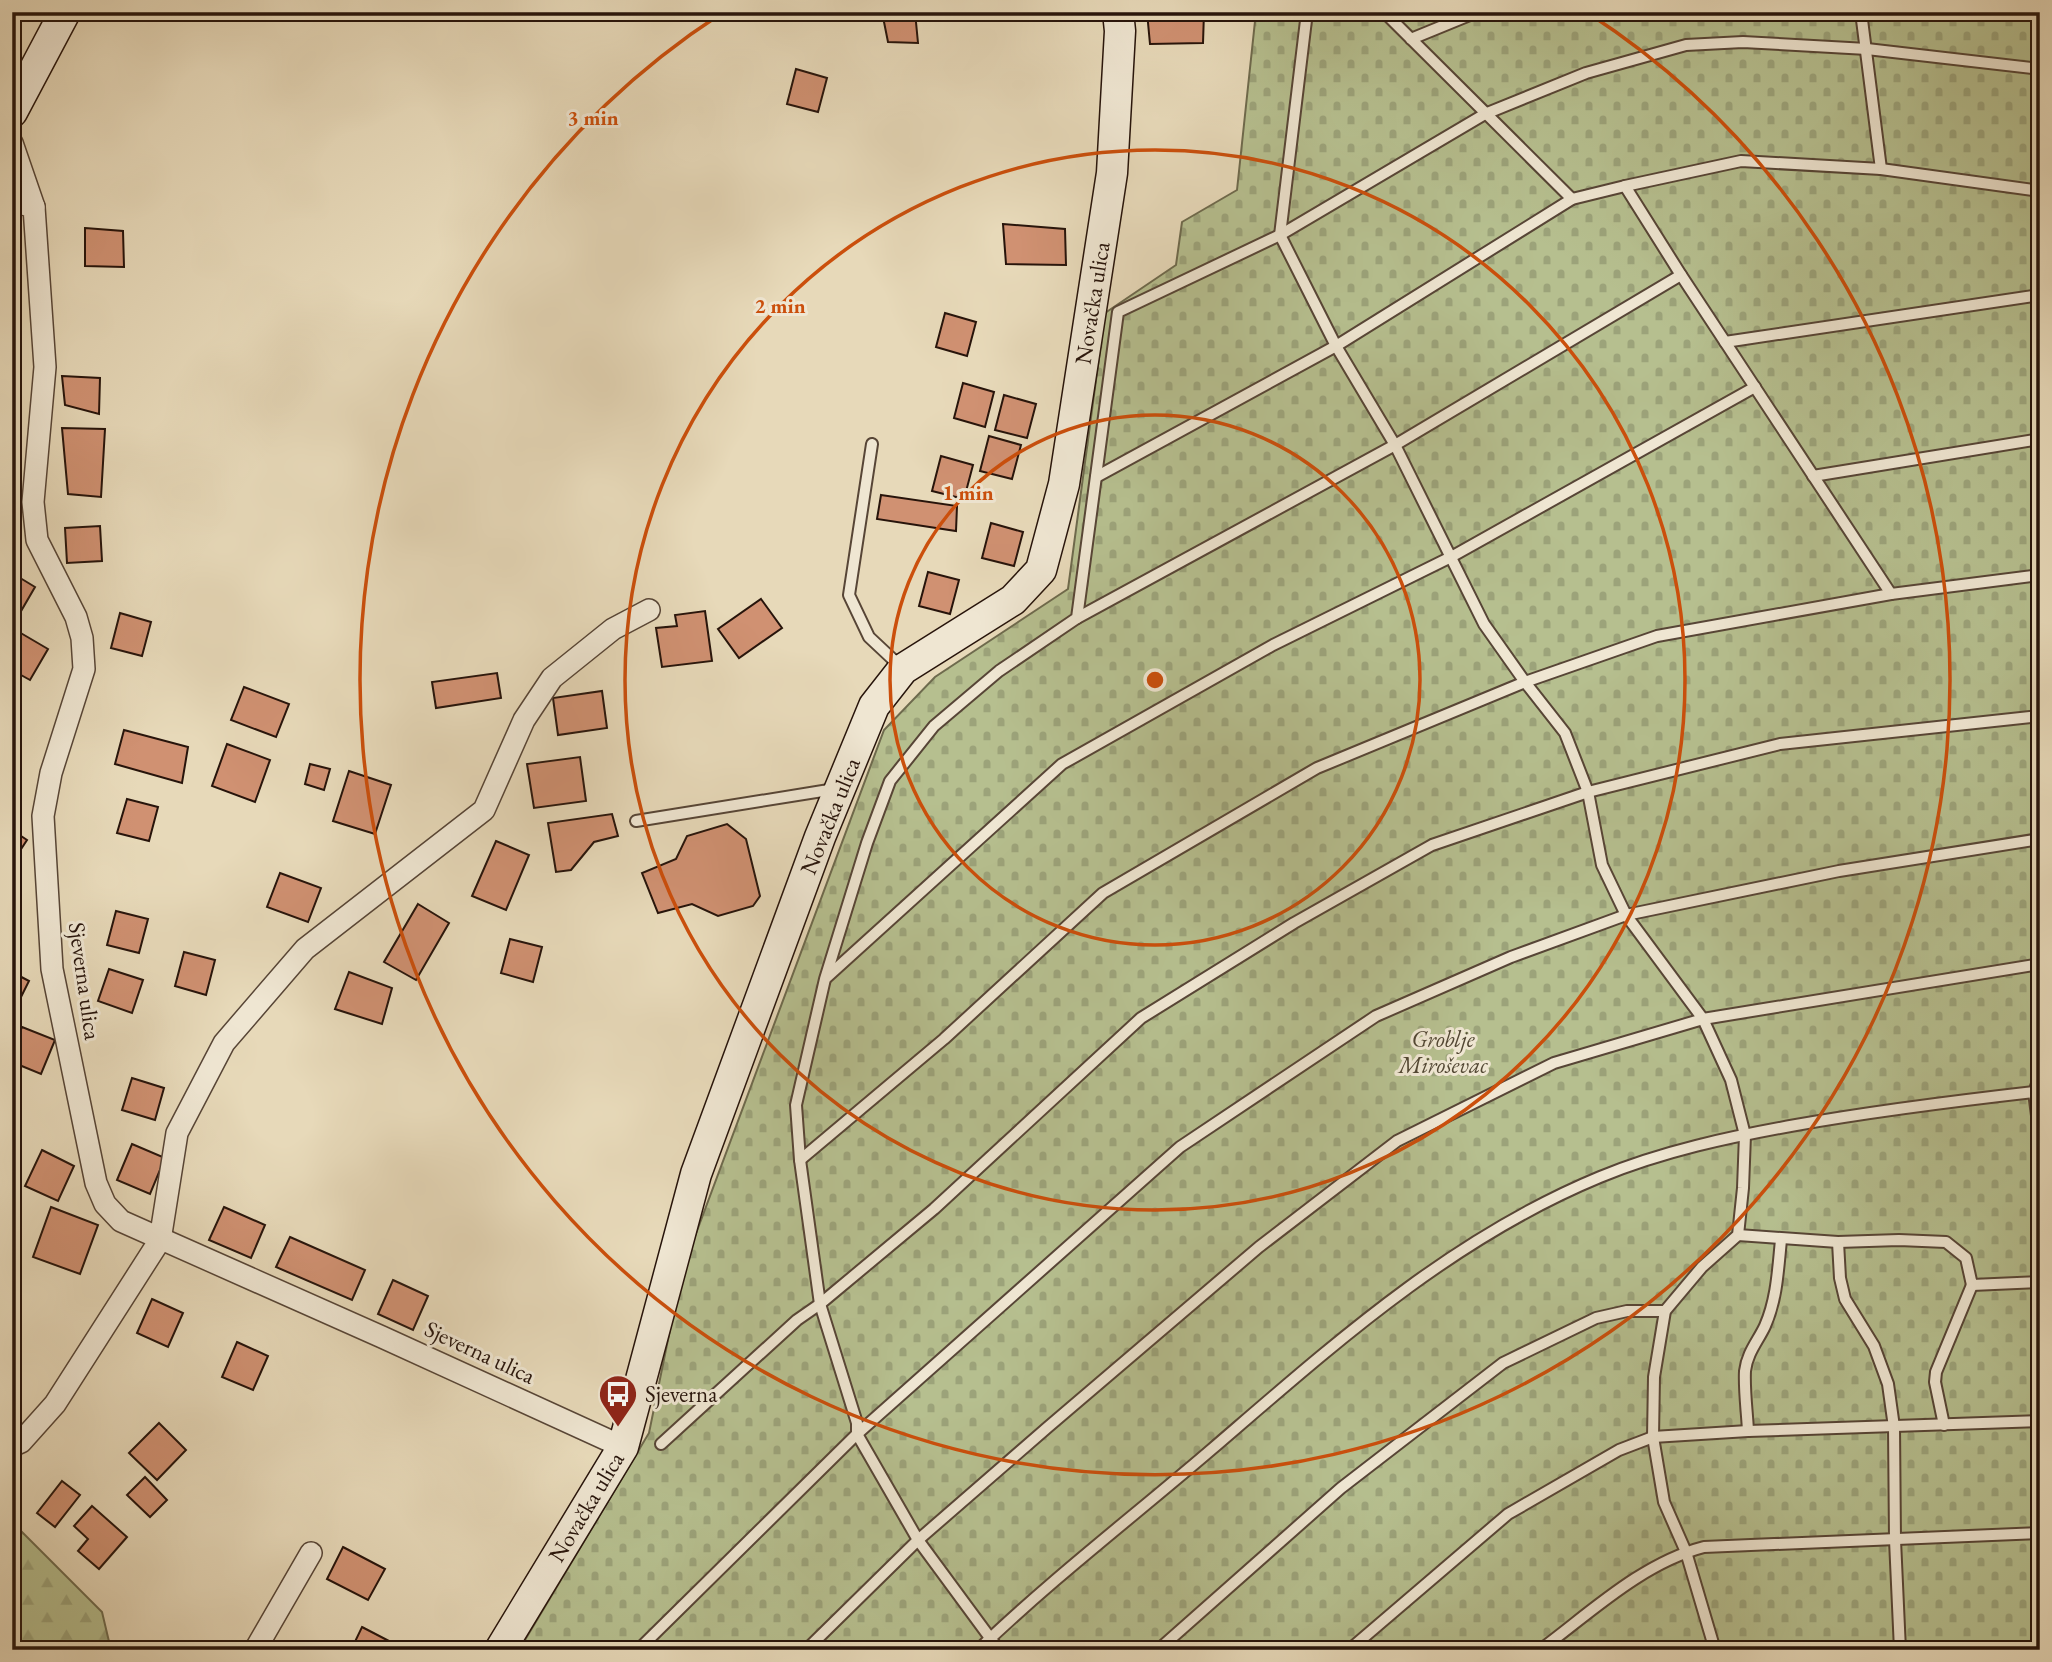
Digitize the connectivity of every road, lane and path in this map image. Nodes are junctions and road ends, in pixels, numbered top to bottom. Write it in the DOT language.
graph roads {
  1 [pos="65,12"];
  2 [pos="1118,12"];
  3 [pos="1307,12"];
  4 [pos="1384,12"];
  5 [pos="1477,12"];
  6 [pos="1861,12"];
  7 [pos="1411,39"];
  8 [pos="1867,50"];
  9 [pos="2040,69"];
  10 [pos="12,112"];
  11 [pos="1485,114"];
  12 [pos="12,143"];
  13 [pos="1881,169"];
  14 [pos="1625,186"];
  15 [pos="2040,191"];
  16 [pos="1573,199"];
  17 [pos="12,201"];
  18 [pos="33,207"];
  19 [pos="1280,235"];
  20 [pos="1681,275"];
  21 [pos="2040,295"];
  22 [pos="1725,342"];
  23 [pos="1336,346"];
  24 [pos="1755,387"];
  25 [pos="2040,439"];
  26 [pos="872,444"];
  27 [pos="1395,445"];
  28 [pos="1813,476"];
  29 [pos="1097,477"];
  30 [pos="1451,557"];
  31 [pos="2040,575"];
  32 [pos="1891,594"];
  33 [pos="649,610"];
  34 [pos="1077,618"];
  35 [pos="903,669"];
  36 [pos="1525,682"];
  37 [pos="2040,716"];
  38 [pos="841,788"];
  39 [pos="1588,792"];
  40 [pos="636,821"];
  41 [pos="2040,839"];
  42 [pos="1626,915"];
  43 [pos="2040,964"];
  44 [pos="825,979"];
  45 [pos="1703,1018"];
  46 [pos="2040,1076"];
  47 [pos="2034,1092"];
  48 [pos="1745,1135"];
  49 [pos="2040,1139"];
  50 [pos="800,1160"];
  51 [pos="1738,1235"];
  52 [pos="160,1240"];
  53 [pos="1781,1240"];
  54 [pos="1838,1242"];
  55 [pos="2040,1282"];
  56 [pos="1972,1285"];
  57 [pos="820,1304"];
  58 [pos="1665,1311"];
  59 [pos="2040,1421"];
  60 [pos="1944,1425"];
  61 [pos="1894,1427"];
  62 [pos="1748,1431"];
  63 [pos="857,1434"];
  64 [pos="1653,1437"];
  65 [pos="661,1444"];
  66 [pos="12,1446"];
  67 [pos="623,1447"];
  68 [pos="2040,1532"];
  69 [pos="1895,1539"];
  70 [pos="918,1540"];
  71 [pos="1686,1552"];
  72 [pos="311,1553"];
  73 [pos="990,1639"];
  74 [pos="256,1650"];
  75 [pos="500,1650"];
  76 [pos="638,1650"];
  77 [pos="806,1650"];
  78 [pos="978,1650"];
  79 [pos="999,1650"];
  80 [pos="1158,1650"];
  81 [pos="1349,1650"];
  82 [pos="1540,1650"];
  83 [pos="1715,1650"];
  84 [pos="1900,1650"];
  1 -- 10 [label="street"];
  2 -- 35 [label="street, Novačka ulica"];
  3 -- 19 [label="lane"];
  4 -- 7 [label="lane"];
  5 -- 7 [label="lane"];
  6 -- 8 [label="lane"];
  7 -- 11 [label="lane"];
  8 -- 9 [label="lane"];
  8 -- 11 [label="lane"];
  8 -- 13 [label="lane"];
  11 -- 16 [label="lane"];
  11 -- 19 [label="lane"];
  12 -- 18 [label="street, Sjeverna ulica"];
  13 -- 14 [label="lane"];
  13 -- 15 [label="lane"];
  14 -- 16 [label="lane"];
  14 -- 20 [label="lane"];
  16 -- 23 [label="lane"];
  17 -- 18 [label="street"];
  18 -- 52 [label="street, Sjeverna ulica"];
  19 -- 23 [label="lane"];
  19 -- 29 [label="lane"];
  20 -- 22 [label="lane"];
  20 -- 27 [label="lane"];
  21 -- 22 [label="lane"];
  22 -- 24 [label="lane"];
  23 -- 27 [label="lane"];
  23 -- 29 [label="lane"];
  24 -- 28 [label="lane"];
  24 -- 30 [label="lane"];
  25 -- 28 [label="lane"];
  26 -- 35 [label="lane"];
  27 -- 30 [label="lane"];
  27 -- 34 [label="lane"];
  28 -- 32 [label="lane"];
  29 -- 34 [label="lane"];
  30 -- 36 [label="lane"];
  30 -- 44 [label="lane"];
  31 -- 32 [label="lane"];
  32 -- 36 [label="lane"];
  33 -- 52 [label="street"];
  34 -- 44 [label="lane"];
  35 -- 38 [label="street, Novačka ulica"];
  36 -- 39 [label="lane"];
  36 -- 50 [label="lane"];
  37 -- 39 [label="lane"];
  38 -- 40 [label="lane"];
  38 -- 67 [label="street, Novačka ulica"];
  39 -- 42 [label="lane"];
  39 -- 57 [label="lane"];
  41 -- 42 [label="lane"];
  42 -- 45 [label="lane"];
  42 -- 63 [label="lane"];
  43 -- 45 [label="lane"];
  44 -- 50 [label="lane"];
  45 -- 48 [label="lane"];
  45 -- 70 [label="lane"];
  46 -- 47 [label="lane"];
  47 -- 48 [label="lane"];
  47 -- 49 [label="lane"];
  48 -- 51 [label="lane"];
  48 -- 73 [label="lane"];
  50 -- 57 [label="lane"];
  51 -- 53 [label="lane"];
  51 -- 58 [label="lane"];
  52 -- 66 [label="street"];
  52 -- 67 [label="street, Sjeverna ulica"];
  53 -- 54 [label="lane"];
  53 -- 62 [label="lane"];
  54 -- 56 [label="lane"];
  54 -- 61 [label="lane"];
  55 -- 56 [label="lane"];
  56 -- 60 [label="lane"];
  57 -- 63 [label="lane"];
  57 -- 65 [label="lane"];
  58 -- 64 [label="lane"];
  58 -- 80 [label="lane"];
  59 -- 60 [label="lane"];
  60 -- 61 [label="lane"];
  61 -- 62 [label="lane"];
  61 -- 69 [label="lane"];
  62 -- 64 [label="lane"];
  63 -- 70 [label="lane"];
  63 -- 76 [label="lane"];
  64 -- 71 [label="lane"];
  64 -- 81 [label="lane"];
  67 -- 75 [label="street, Novačka ulica"];
  68 -- 69 [label="lane"];
  69 -- 71 [label="lane"];
  69 -- 84 [label="lane"];
  70 -- 73 [label="lane"];
  70 -- 77 [label="lane"];
  71 -- 82 [label="lane"];
  71 -- 83 [label="lane"];
  72 -- 74 [label="street"];
  73 -- 78 [label="lane"];
  73 -- 79 [label="lane"];
}
